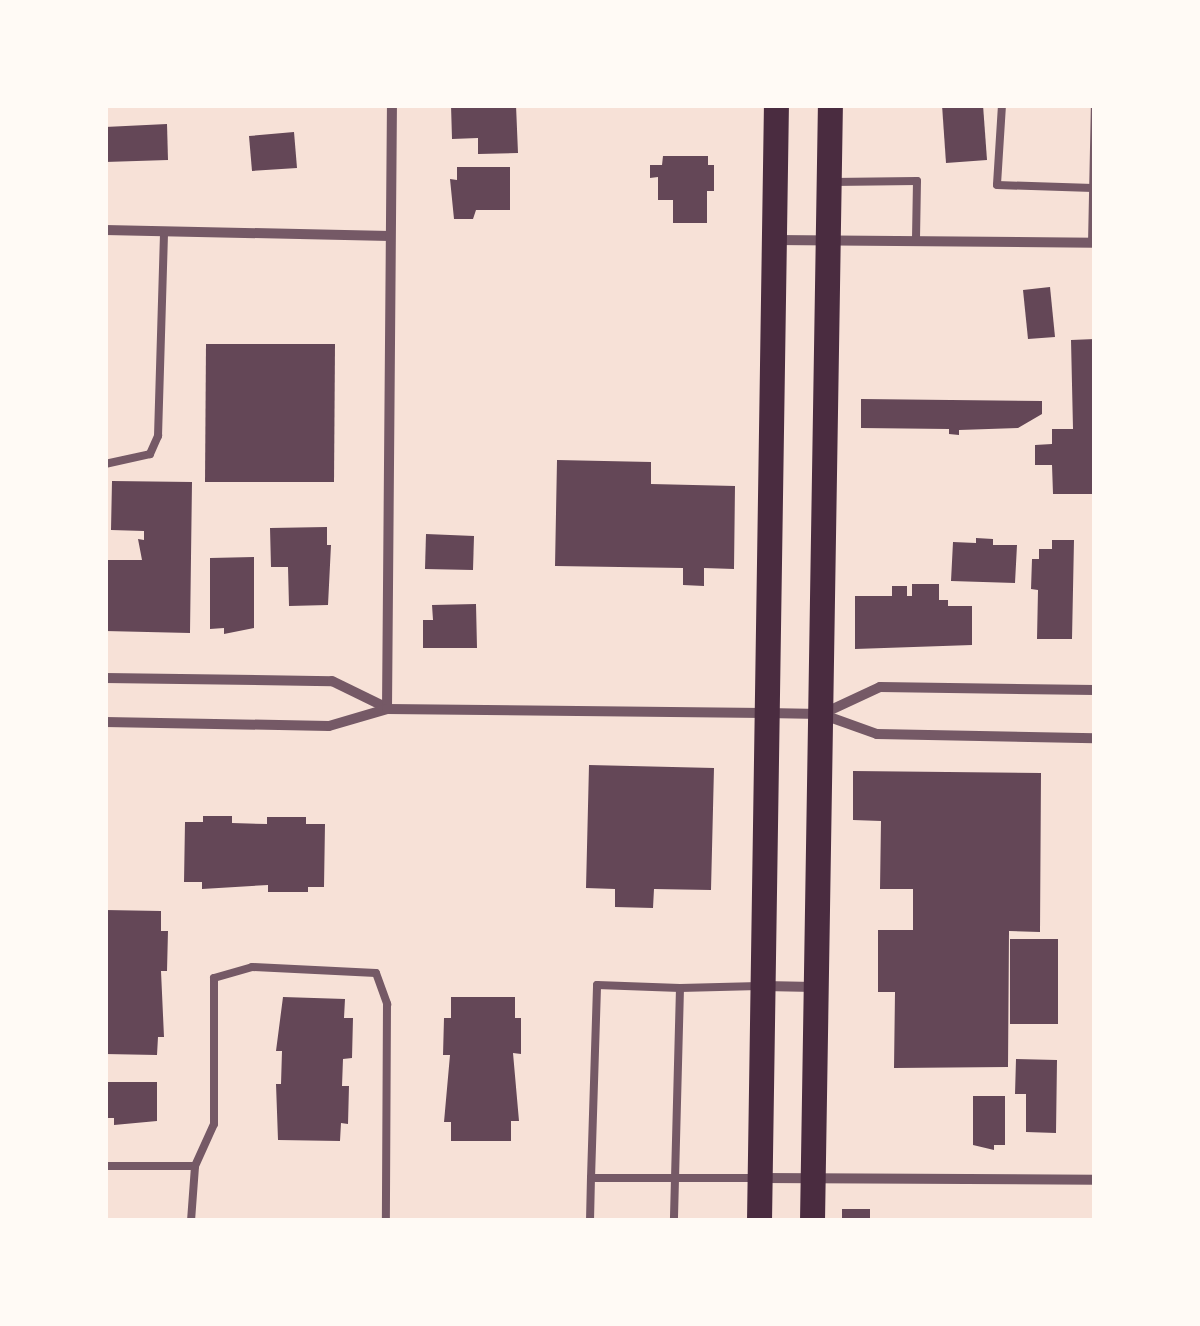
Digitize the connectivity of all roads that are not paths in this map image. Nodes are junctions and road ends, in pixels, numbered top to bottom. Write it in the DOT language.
graph roads {
  1 [pos="392,105"];
  2 [pos="776,105"];
  3 [pos="830,105"];
  4 [pos="1002,105"];
  5 [pos="1094,105"];
  6 [pos="828,182"];
  7 [pos="1093,188"];
  8 [pos="105,230"];
  9 [pos="164,231"];
  10 [pos="390,236"];
  11 [pos="774,240"];
  12 [pos="828,240"];
  13 [pos="916,241"];
  14 [pos="1093,243"];
  15 [pos="105,464"];
  16 [pos="105,678"];
  17 [pos="1095,690"];
  18 [pos="388,708"];
  19 [pos="766,713"];
  20 [pos="821,714"];
  21 [pos="105,722"];
  22 [pos="1095,738"];
  23 [pos="764,986"];
  24 [pos="816,987"];
  25 [pos="680,988"];
  26 [pos="105,1166"];
  27 [pos="194,1166"];
  28 [pos="591,1178"];
  29 [pos="676,1178"];
  30 [pos="760,1178"];
  31 [pos="814,1178"];
  32 [pos="1095,1180"];
  33 [pos="191,1221"];
  34 [pos="386,1221"];
  35 [pos="590,1221"];
  36 [pos="674,1221"];
  37 [pos="759,1221"];
  38 [pos="812,1221"];
  1 -- 10 [label="street"];
  2 -- 11 [label="main road"];
  3 -- 6 [label="main road"];
  4 -- 7 [label="lane"];
  5 -- 7 [label="lane"];
  6 -- 12 [label="main road"];
  6 -- 13 [label="lane"];
  7 -- 14 [label="lane"];
  8 -- 9 [label="street"];
  9 -- 10 [label="street"];
  9 -- 15 [label="lane"];
  10 -- 18 [label="street"];
  11 -- 12 [label="street"];
  11 -- 19 [label="main road"];
  12 -- 13 [label="street"];
  12 -- 20 [label="main road"];
  13 -- 14 [label="street"];
  16 -- 18 [label="street"];
  17 -- 20 [label="street"];
  18 -- 19 [label="street"];
  18 -- 21 [label="street"];
  19 -- 20 [label="street"];
  19 -- 23 [label="main road"];
  20 -- 22 [label="street"];
  20 -- 24 [label="main road"];
  23 -- 24 [label="street"];
  23 -- 25 [label="lane"];
  23 -- 30 [label="main road"];
  24 -- 31 [label="main road"];
  25 -- 28 [label="lane"];
  25 -- 29 [label="lane"];
  26 -- 27 [label="lane"];
  27 -- 33 [label="lane"];
  27 -- 34 [label="lane"];
  28 -- 29 [label="lane"];
  28 -- 35 [label="lane"];
  29 -- 30 [label="lane"];
  29 -- 36 [label="lane"];
  30 -- 31 [label="street"];
  30 -- 37 [label="main road"];
  31 -- 32 [label="street"];
  31 -- 38 [label="main road"];
}
